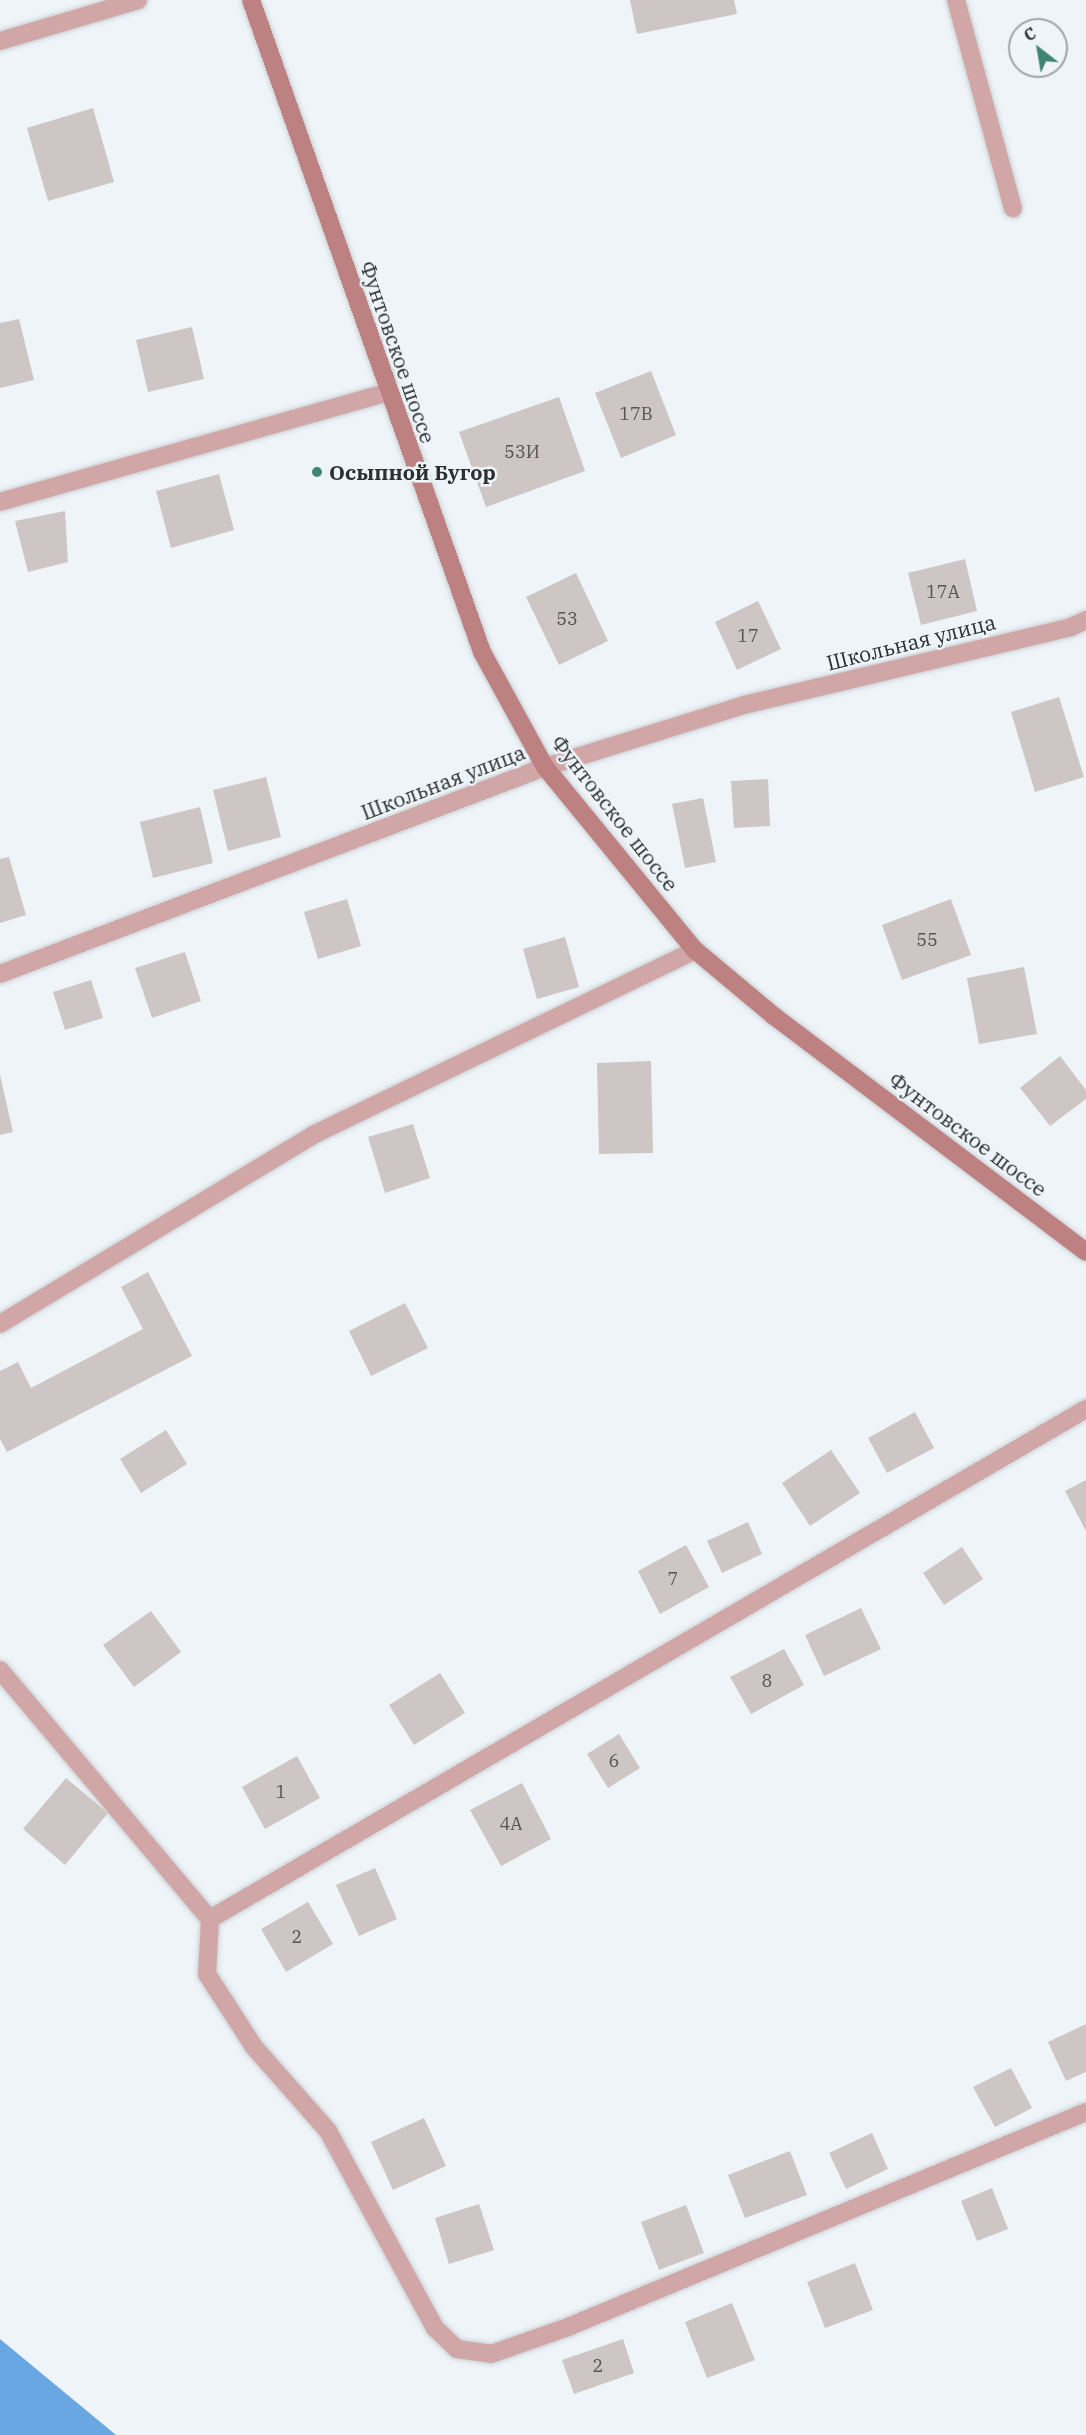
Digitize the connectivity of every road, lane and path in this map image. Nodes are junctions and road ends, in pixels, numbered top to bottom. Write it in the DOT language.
graph roads {
  1 [pos="138,0"];
  2 [pos="251,0"];
  3 [pos="956,0"];
  4 [pos="0,41"];
  5 [pos="1013,208"];
  6 [pos="388,392"];
  7 [pos="0,502"];
  8 [pos="1086,620"];
  9 [pos="545,767"];
  10 [pos="695,950"];
  11 [pos="0,974"];
  12 [pos="1086,1252"];
  13 [pos="0,1324"];
  14 [pos="1086,1408"];
  15 [pos="0,1670"];
  16 [pos="210,1919"];
  17 [pos="1086,2112"];
  1 -- 4 [label="street"];
  2 -- 6 [label="street, Фунтовское шоссе"];
  3 -- 5 [label="street"];
  6 -- 7 [label="street"];
  6 -- 9 [label="street, Фунтовское шоссе"];
  8 -- 9 [label="street, Школьная улица"];
  9 -- 10 [label="street, Фунтовское шоссе"];
  9 -- 11 [label="street, Школьная улица"];
  10 -- 12 [label="street, Фунтовское шоссе"];
  10 -- 13 [label="street"];
  14 -- 16 [label="street"];
  15 -- 16 [label="street"];
  16 -- 17 [label="street"];
}
